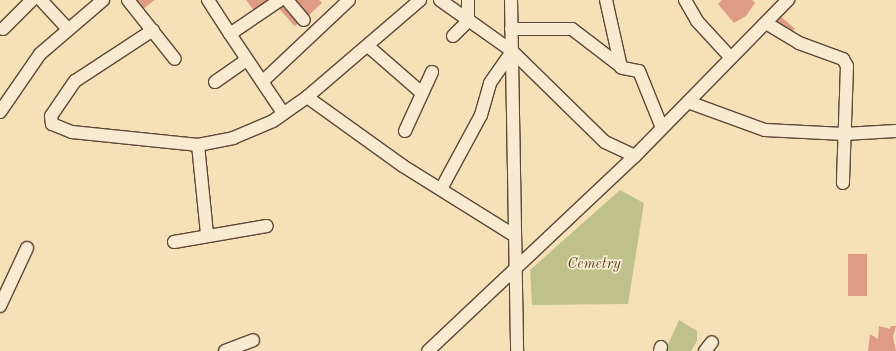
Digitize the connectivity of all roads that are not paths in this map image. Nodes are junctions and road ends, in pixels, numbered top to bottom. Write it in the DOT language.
graph roads {
  1 [pos="32,0"];
  2 [pos="41,0"];
  3 [pos="103,0"];
  4 [pos="128,0"];
  5 [pos="208,0"];
  6 [pos="280,0"];
  7 [pos="287,0"];
  8 [pos="349,0"];
  9 [pos="420,0"];
  10 [pos="440,0"];
  11 [pos="468,0"];
  12 [pos="511,0"];
  13 [pos="606,0"];
  14 [pos="685,0"];
  15 [pos="788,0"];
  16 [pos="304,20"];
  17 [pos="468,20"];
  18 [pos="766,23"];
  19 [pos="67,28"];
  20 [pos="510,29"];
  21 [pos="3,30"];
  22 [pos="153,30"];
  23 [pos="230,34"];
  24 [pos="453,36"];
  25 [pos="369,47"];
  26 [pos="512,51"];
  27 [pos="731,58"];
  28 [pos="175,59"];
  29 [pos="247,60"];
  30 [pos="620,67"];
  31 [pos="432,72"];
  32 [pos="263,80"];
  33 [pos="215,82"];
  34 [pos="422,93"];
  35 [pos="307,97"];
  36 [pos="688,102"];
  37 [pos="0,111"];
  38 [pos="283,114"];
  39 [pos="662,128"];
  40 [pos="405,131"];
  41 [pos="896,131"];
  42 [pos="844,134"];
  43 [pos="198,145"];
  44 [pos="635,156"];
  45 [pos="843,183"];
  46 [pos="441,189"];
  47 [pos="267,226"];
  48 [pos="207,234"];
  49 [pos="514,236"];
  50 [pos="174,242"];
  51 [pos="27,248"];
  52 [pos="515,268"];
  53 [pos="3,291"];
  54 [pos="0,306"];
  55 [pos="253,340"];
  56 [pos="225,351"];
  57 [pos="428,351"];
  58 [pos="517,351"];
  1 -- 21 [label="street"];
  2 -- 19 [label="street"];
  3 -- 19 [label="street"];
  4 -- 22 [label="street"];
  5 -- 23 [label="street"];
  6 -- 23 [label="street"];
  7 -- 16 [label="street"];
  8 -- 32 [label="street"];
  9 -- 25 [label="street"];
  10 -- 17 [label="street"];
  11 -- 17 [label="street"];
  12 -- 20 [label="street"];
  13 -- 30 [label="street"];
  14 -- 27 [label="street"];
  15 -- 18 [label="street"];
  17 -- 24 [label="street"];
  17 -- 26 [label="street"];
  18 -- 27 [label="street"];
  18 -- 42 [label="street"];
  19 -- 37 [label="street"];
  20 -- 26 [label="street"];
  20 -- 30 [label="street"];
  22 -- 28 [label="street"];
  22 -- 43 [label="street"];
  23 -- 29 [label="street"];
  25 -- 34 [label="street"];
  25 -- 35 [label="street"];
  26 -- 44 [label="street"];
  26 -- 46 [label="street"];
  26 -- 49 [label="street"];
  27 -- 36 [label="street"];
  29 -- 32 [label="street"];
  29 -- 33 [label="street"];
  30 -- 39 [label="street"];
  31 -- 34 [label="street"];
  32 -- 38 [label="street"];
  34 -- 40 [label="street"];
  35 -- 38 [label="street"];
  35 -- 46 [label="street"];
  36 -- 39 [label="street"];
  36 -- 42 [label="street"];
  38 -- 43 [label="street"];
  39 -- 44 [label="street"];
  41 -- 42 [label="street"];
  42 -- 45 [label="street"];
  43 -- 48 [label="street"];
  44 -- 52 [label="street"];
  46 -- 49 [label="street"];
  47 -- 48 [label="street"];
  48 -- 50 [label="street"];
  49 -- 52 [label="street"];
  51 -- 53 [label="street"];
  52 -- 57 [label="street"];
  52 -- 58 [label="street"];
  53 -- 54 [label="street"];
  55 -- 56 [label="street"];
}
